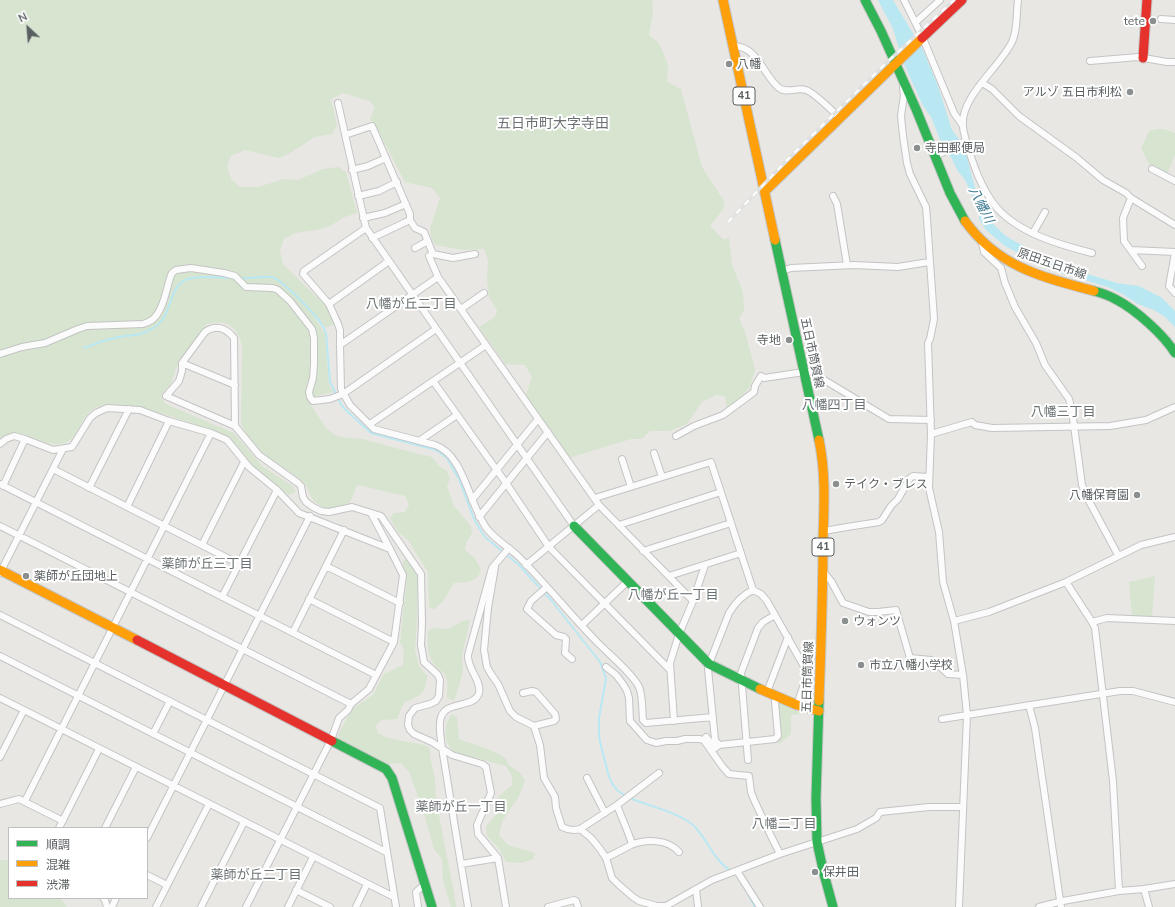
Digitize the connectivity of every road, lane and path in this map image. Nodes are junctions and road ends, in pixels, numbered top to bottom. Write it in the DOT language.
graph roads {
  1 [pos="724,0"];
  2 [pos="865,0"];
  3 [pos="904,0"];
  4 [pos="940,0"];
  5 [pos="962,0"];
  6 [pos="1018,0"];
  7 [pos="1147,0"];
  8 [pos="1161,19"];
  9 [pos="1175,20"];
  10 [pos="916,22"];
  11 [pos="921,38"];
  12 [pos="733,46"];
  13 [pos="1143,58"];
  14 [pos="1090,61"];
  15 [pos="1175,62"];
  16 [pos="897,64"];
  17 [pos="982,83"];
  18 [pos="338,103"];
  19 [pos="839,117"];
  20 [pos="963,126"];
  21 [pos="345,135"];
  22 [pos="965,142"];
  23 [pos="937,156"];
  24 [pos="386,158"];
  25 [pos="1152,169"];
  26 [pos="352,170"];
  27 [pos="1175,181"];
  28 [pos="397,182"];
  29 [pos="765,191"];
  30 [pos="358,196"];
  31 [pos="833,196"];
  32 [pos="1131,198"];
  33 [pos="406,204"];
  34 [pos="1045,212"];
  35 [pos="363,218"];
  36 [pos="410,220"];
  37 [pos="1175,226"];
  38 [pos="366,228"];
  39 [pos="1033,233"];
  40 [pos="372,238"];
  41 [pos="428,242"];
  42 [pos="982,242"];
  43 [pos="415,248"];
  44 [pos="1131,250"];
  45 [pos="1175,252"];
  46 [pos="1092,253"];
  47 [pos="433,254"];
  48 [pos="475,254"];
  49 [pos="389,262"];
  50 [pos="929,262"];
  51 [pos="847,265"];
  52 [pos="1142,266"];
  53 [pos="1174,270"];
  54 [pos="782,271"];
  55 [pos="438,277"];
  56 [pos="484,293"];
  57 [pos="1175,293"];
  58 [pos="412,295"];
  59 [pos="329,304"];
  60 [pos="461,309"];
  61 [pos="436,329"];
  62 [pos="340,345"];
  63 [pos="486,345"];
  64 [pos="1175,353"];
  65 [pos="0,354"];
  66 [pos="459,362"];
  67 [pos="182,363"];
  68 [pos="804,372"];
  69 [pos="433,381"];
  70 [pos="235,385"];
  71 [pos="343,394"];
  72 [pos="1175,407"];
  73 [pos="128,409"];
  74 [pos="457,415"];
  75 [pos="538,419"];
  76 [pos="930,420"];
  77 [pos="170,421"];
  78 [pos="370,424"];
  79 [pos="235,426"];
  80 [pos="1074,426"];
  81 [pos="548,432"];
  82 [pos="211,433"];
  83 [pos="931,434"];
  84 [pos="676,436"];
  85 [pos="25,439"];
  86 [pos="419,441"];
  87 [pos="0,444"];
  88 [pos="518,445"];
  89 [pos="63,449"];
  90 [pos="654,453"];
  91 [pos="527,458"];
  92 [pos="622,459"];
  93 [pos="244,462"];
  94 [pos="53,469"];
  95 [pos="496,471"];
  96 [pos="662,477"];
  97 [pos="929,477"];
  98 [pos="506,483"];
  99 [pos="1,485"];
  100 [pos="631,487"];
  101 [pos="90,488"];
  102 [pos="277,490"];
  103 [pos="721,492"];
  104 [pos="594,498"];
  105 [pos="472,500"];
  106 [pos="36,502"];
  107 [pos="599,505"];
  108 [pos="127,507"];
  109 [pos="371,513"];
  110 [pos="310,516"];
  111 [pos="479,516"];
  112 [pos="732,522"];
  113 [pos="619,525"];
  114 [pos="0,526"];
  115 [pos="164,526"];
  116 [pos="574,526"];
  117 [pos="344,530"];
  118 [pos="824,532"];
  119 [pos="19,535"];
  120 [pos="1175,537"];
  121 [pos="202,545"];
  122 [pos="549,547"];
  123 [pos="390,550"];
  124 [pos="643,550"];
  125 [pos="506,551"];
  126 [pos="741,553"];
  127 [pos="1118,555"];
  128 [pos="148,559"];
  129 [pos="239,564"];
  130 [pos="496,564"];
  131 [pos="705,564"];
  132 [pos="526,565"];
  133 [pos="326,566"];
  134 [pos="823,571"];
  135 [pos="0,572"];
  136 [pos="669,576"];
  137 [pos="628,581"];
  138 [pos="1066,582"];
  139 [pos="546,588"];
  140 [pos="753,590"];
  141 [pos="131,592"];
  142 [pos="222,597"];
  143 [pos="310,599"];
  144 [pos="692,600"];
  145 [pos="400,603"];
  146 [pos="605,604"];
  147 [pos="0,615"];
  148 [pos="775,615"];
  149 [pos="260,616"];
  150 [pos="1175,620"];
  151 [pos="954,621"];
  152 [pos="1092,622"];
  153 [pos="582,626"];
  154 [pos="113,628"];
  155 [pos="293,632"];
  156 [pos="679,634"];
  157 [pos="788,637"];
  158 [pos="394,642"];
  159 [pos="243,649"];
  160 [pos="0,656"];
  161 [pos="572,659"];
  162 [pos="95,663"];
  163 [pos="709,664"];
  164 [pos="606,667"];
  165 [pos="670,670"];
  166 [pos="376,675"];
  167 [pos="963,675"];
  168 [pos="741,680"];
  169 [pos="224,684"];
  170 [pos="767,692"];
  171 [pos="523,693"];
  172 [pos="1103,694"];
  173 [pos="78,696"];
  174 [pos="776,696"];
  175 [pos="0,698"];
  176 [pos="170,701"];
  177 [pos="1175,702"];
  178 [pos="351,704"];
  179 [pos="797,704"];
  180 [pos="1029,705"];
  181 [pos="24,710"];
  182 [pos="819,711"];
  183 [pos="966,715"];
  184 [pos="713,717"];
  185 [pos="942,719"];
  186 [pos="207,720"];
  187 [pos="674,721"];
  188 [pos="534,726"];
  189 [pos="61,729"];
  190 [pos="153,734"];
  191 [pos="699,739"];
  192 [pos="331,740"];
  193 [pos="747,742"];
  194 [pos="719,745"];
  195 [pos="442,748"];
  196 [pos="99,749"];
  197 [pos="190,753"];
  198 [pos="0,757"];
  199 [pos="748,760"];
  200 [pos="136,767"];
  201 [pos="659,773"];
  202 [pos="313,774"];
  203 [pos="587,778"];
  204 [pos="173,786"];
  205 [pos="25,801"];
  206 [pos="0,804"];
  207 [pos="209,804"];
  208 [pos="617,805"];
  209 [pos="296,807"];
  210 [pos="963,808"];
  211 [pos="605,813"];
  212 [pos="63,821"];
  213 [pos="244,822"];
  214 [pos="60,827"];
  215 [pos="106,827"];
  216 [pos="580,829"];
  217 [pos="148,836"];
  218 [pos="280,840"];
  219 [pos="817,842"];
  220 [pos="632,844"];
  221 [pos="386,852"];
  222 [pos="679,852"];
  223 [pos="780,854"];
  224 [pos="313,857"];
  225 [pos="498,858"];
  226 [pos="606,858"];
  227 [pos="461,864"];
  228 [pos="734,872"];
  229 [pos="148,875"];
  230 [pos="367,884"];
  231 [pos="425,884"];
  232 [pos="1175,884"];
  233 [pos="168,885"];
  234 [pos="696,889"];
  235 [pos="1144,889"];
  236 [pos="296,890"];
  237 [pos="1119,891"];
  238 [pos="394,897"];
  239 [pos="1061,904"];
  240 [pos="156,907"];
  241 [pos="201,907"];
  242 [pos="246,907"];
  243 [pos="288,907"];
  244 [pos="330,907"];
  245 [pos="356,907"];
  246 [pos="396,907"];
  247 [pos="418,907"];
  248 [pos="432,907"];
  249 [pos="468,907"];
  250 [pos="506,907"];
  251 [pos="548,907"];
  252 [pos="578,907"];
  253 [pos="698,907"];
  254 [pos="760,907"];
  255 [pos="833,907"];
  256 [pos="958,907"];
  257 [pos="1039,907"];
  258 [pos="1149,907"];
  1 -- 12 [label="main road, 五日市筒賀線 / 41"];
  2 -- 16 [label="main road, 原田五日市線"];
  3 -- 10 [label="street"];
  4 -- 10 [label="street"];
  5 -- 11 [label="main road"];
  6 -- 17 [label="street"];
  7 -- 13 [label="main road"];
  8 -- 9 [label="street"];
  10 -- 11 [label="street"];
  11 -- 16 [label="main road"];
  11 -- 20 [label="street"];
  12 -- 19 [label="street"];
  12 -- 29 [label="main road, 五日市筒賀線 / 41"];
  13 -- 14 [label="street"];
  13 -- 15 [label="street"];
  16 -- 19 [label="main road"];
  16 -- 23 [label="main road, 原田五日市線"];
  16 -- 50 [label="street"];
  17 -- 20 [label="street"];
  17 -- 32 [label="street"];
  18 -- 21 [label="street"];
  19 -- 29 [label="main road"];
  20 -- 22 [label="street"];
  21 -- 24 [label="street"];
  21 -- 26 [label="street"];
  22 -- 23 [label="street"];
  22 -- 39 [label="street"];
  23 -- 42 [label="main road, 原田五日市線"];
  24 -- 26 [label="street"];
  24 -- 28 [label="street"];
  25 -- 27 [label="street"];
  26 -- 30 [label="street"];
  28 -- 30 [label="street"];
  28 -- 33 [label="street"];
  29 -- 54 [label="main road, 五日市筒賀線 / 41"];
  30 -- 35 [label="street"];
  31 -- 51 [label="street"];
  32 -- 37 [label="street"];
  32 -- 44 [label="street"];
  33 -- 35 [label="street"];
  33 -- 36 [label="street"];
  34 -- 39 [label="street"];
  35 -- 38 [label="street"];
  36 -- 40 [label="street"];
  36 -- 41 [label="street"];
  38 -- 40 [label="street"];
  38 -- 59 [label="street"];
  39 -- 46 [label="street"];
  40 -- 49 [label="street"];
  41 -- 43 [label="street"];
  41 -- 47 [label="street"];
  42 -- 64 [label="main road, 原田五日市線"];
  42 -- 80 [label="street"];
  44 -- 45 [label="street"];
  44 -- 52 [label="street"];
  45 -- 53 [label="street"];
  47 -- 48 [label="street"];
  47 -- 55 [label="street"];
  49 -- 58 [label="street"];
  49 -- 59 [label="street"];
  50 -- 51 [label="street"];
  50 -- 76 [label="street"];
  51 -- 54 [label="street"];
  53 -- 57 [label="street"];
  54 -- 68 [label="main road, 五日市筒賀線 / 41"];
  55 -- 58 [label="street"];
  55 -- 60 [label="street"];
  56 -- 60 [label="street"];
  58 -- 61 [label="street"];
  58 -- 62 [label="street"];
  59 -- 62 [label="street"];
  60 -- 63 [label="street"];
  61 -- 66 [label="street"];
  61 -- 71 [label="street"];
  62 -- 71 [label="street"];
  63 -- 66 [label="street"];
  63 -- 75 [label="street"];
  65 -- 71 [label="street"];
  66 -- 69 [label="street"];
  66 -- 88 [label="street"];
  67 -- 70 [label="street"];
  67 -- 70 [label="street"];
  67 -- 79 [label="street"];
  68 -- 76 [label="street"];
  68 -- 84 [label="street"];
  68 -- 118 [label="main road, 五日市筒賀線 / 41"];
  69 -- 74 [label="street"];
  69 -- 78 [label="street"];
  70 -- 79 [label="street"];
  71 -- 78 [label="street"];
  72 -- 80 [label="street"];
  73 -- 77 [label="street"];
  73 -- 89 [label="street"];
  73 -- 101 [label="street"];
  74 -- 86 [label="street"];
  74 -- 95 [label="street"];
  75 -- 81 [label="street"];
  75 -- 88 [label="street"];
  76 -- 83 [label="street"];
  77 -- 82 [label="street"];
  77 -- 108 [label="street"];
  78 -- 86 [label="street"];
  79 -- 109 [label="street"];
  80 -- 83 [label="street"];
  80 -- 127 [label="street"];
  81 -- 91 [label="street"];
  81 -- 104 [label="street"];
  82 -- 93 [label="street"];
  82 -- 115 [label="street"];
  83 -- 97 [label="street"];
  85 -- 87 [label="street"];
  85 -- 89 [label="street"];
  85 -- 99 [label="street"];
  86 -- 105 [label="street"];
  88 -- 91 [label="street"];
  88 -- 95 [label="street"];
  89 -- 94 [label="street"];
  90 -- 96 [label="street"];
  91 -- 98 [label="street"];
  91 -- 116 [label="street"];
  92 -- 100 [label="street"];
  93 -- 102 [label="street"];
  93 -- 121 [label="street"];
  94 -- 101 [label="street"];
  94 -- 106 [label="street"];
  95 -- 98 [label="street"];
  95 -- 105 [label="street"];
  96 -- 100 [label="street"];
  96 -- 103 [label="street"];
  97 -- 118 [label="street"];
  97 -- 151 [label="street"];
  98 -- 111 [label="street"];
  98 -- 122 [label="street"];
  99 -- 106 [label="street"];
  100 -- 104 [label="street"];
  101 -- 108 [label="street"];
  102 -- 110 [label="street"];
  102 -- 129 [label="street"];
  103 -- 112 [label="street"];
  103 -- 113 [label="street"];
  104 -- 107 [label="street"];
  105 -- 111 [label="street"];
  106 -- 119 [label="street"];
  106 -- 128 [label="street"];
  107 -- 113 [label="street"];
  107 -- 116 [label="street"];
  108 -- 115 [label="street"];
  109 -- 123 [label="street"];
  109 -- 195 [label="street"];
  110 -- 117 [label="street"];
  110 -- 149 [label="street"];
  111 -- 125 [label="street"];
  112 -- 124 [label="street"];
  112 -- 126 [label="street"];
  113 -- 124 [label="street"];
  114 -- 119 [label="street"];
  115 -- 121 [label="street"];
  115 -- 128 [label="street"];
  116 -- 122 [label="street"];
  116 -- 137 [label="main road"];
  117 -- 123 [label="street"];
  117 -- 133 [label="street"];
  118 -- 134 [label="main road, 五日市筒賀線 / 41"];
  119 -- 135 [label="street"];
  119 -- 141 [label="street"];
  120 -- 127 [label="street"];
  121 -- 129 [label="street"];
  122 -- 132 [label="street"];
  122 -- 146 [label="street"];
  123 -- 145 [label="street"];
  124 -- 136 [label="street"];
  125 -- 130 [label="street"];
  125 -- 132 [label="street"];
  126 -- 131 [label="street"];
  126 -- 140 [label="street"];
  127 -- 138 [label="street"];
  128 -- 141 [label="street"];
  128 -- 142 [label="street"];
  129 -- 142 [label="street"];
  130 -- 188 [label="street"];
  130 -- 195 [label="street"];
  131 -- 136 [label="street"];
  131 -- 144 [label="street"];
  132 -- 139 [label="street"];
  133 -- 143 [label="street"];
  133 -- 145 [label="street"];
  134 -- 167 [label="street"];
  134 -- 182 [label="main road, 五日市筒賀線 / 41"];
  135 -- 154 [label="main road"];
  136 -- 144 [label="street"];
  137 -- 146 [label="street"];
  137 -- 156 [label="main road"];
  138 -- 151 [label="street"];
  138 -- 152 [label="street"];
  139 -- 153 [label="street"];
  139 -- 161 [label="street"];
  140 -- 148 [label="street"];
  140 -- 163 [label="street"];
  141 -- 154 [label="street"];
  141 -- 159 [label="street"];
  142 -- 149 [label="street"];
  143 -- 155 [label="street"];
  143 -- 158 [label="street"];
  144 -- 156 [label="street"];
  145 -- 158 [label="street"];
  146 -- 153 [label="street"];
  146 -- 165 [label="street"];
  147 -- 162 [label="street"];
  148 -- 157 [label="street"];
  148 -- 168 [label="street"];
  149 -- 155 [label="street"];
  149 -- 159 [label="street"];
  150 -- 152 [label="street"];
  151 -- 167 [label="street"];
  152 -- 172 [label="street"];
  153 -- 187 [label="street"];
  154 -- 162 [label="street"];
  154 -- 169 [label="main road"];
  155 -- 166 [label="street"];
  156 -- 163 [label="main road"];
  156 -- 165 [label="street"];
  157 -- 170 [label="street"];
  157 -- 179 [label="street"];
  158 -- 166 [label="street"];
  159 -- 169 [label="street"];
  159 -- 178 [label="street"];
  160 -- 173 [label="street"];
  162 -- 173 [label="street"];
  162 -- 176 [label="street"];
  163 -- 168 [label="main road"];
  163 -- 184 [label="street"];
  164 -- 191 [label="street"];
  165 -- 187 [label="street"];
  166 -- 178 [label="street"];
  167 -- 183 [label="street"];
  168 -- 170 [label="main road"];
  168 -- 193 [label="street"];
  169 -- 186 [label="street"];
  169 -- 192 [label="main road"];
  170 -- 174 [label="main road"];
  171 -- 188 [label="street"];
  172 -- 177 [label="street"];
  172 -- 180 [label="street"];
  172 -- 237 [label="street"];
  173 -- 189 [label="street"];
  173 -- 190 [label="street"];
  174 -- 179 [label="main road"];
  174 -- 193 [label="street"];
  175 -- 181 [label="street"];
  176 -- 186 [label="street"];
  176 -- 190 [label="street"];
  178 -- 192 [label="street"];
  179 -- 182 [label="main road"];
  180 -- 183 [label="street"];
  180 -- 239 [label="street"];
  181 -- 189 [label="street"];
  181 -- 198 [label="street"];
  182 -- 219 [label="main road, 五日市筒賀線 / 41"];
  183 -- 185 [label="street"];
  183 -- 210 [label="street"];
  184 -- 187 [label="street"];
  184 -- 194 [label="street"];
  186 -- 197 [label="street"];
  186 -- 202 [label="street"];
  188 -- 216 [label="street"];
  189 -- 196 [label="street"];
  189 -- 205 [label="street"];
  190 -- 197 [label="street"];
  191 -- 194 [label="street"];
  191 -- 223 [label="street"];
  192 -- 202 [label="street"];
  192 -- 231 [label="main road"];
  193 -- 194 [label="street"];
  193 -- 199 [label="street"];
  195 -- 225 [label="street"];
  195 -- 227 [label="street"];
  196 -- 200 [label="street"];
  196 -- 212 [label="street"];
  197 -- 204 [label="street"];
  197 -- 209 [label="street"];
  200 -- 204 [label="street"];
  200 -- 215 [label="street"];
  201 -- 208 [label="street"];
  202 -- 209 [label="street"];
  202 -- 221 [label="street"];
  203 -- 211 [label="street"];
  204 -- 207 [label="street"];
  204 -- 217 [label="street"];
  205 -- 206 [label="street"];
  205 -- 212 [label="street"];
  207 -- 213 [label="street"];
  207 -- 233 [label="street"];
  208 -- 211 [label="street"];
  208 -- 220 [label="street"];
  209 -- 218 [label="street"];
  209 -- 221 [label="street"];
  210 -- 219 [label="street"];
  210 -- 256 [label="street"];
  211 -- 216 [label="street"];
  212 -- 214 [label="street"];
  213 -- 218 [label="street"];
  213 -- 241 [label="street"];
  216 -- 226 [label="street"];
  218 -- 224 [label="street"];
  218 -- 242 [label="street"];
  219 -- 223 [label="street"];
  219 -- 255 [label="main road, 五日市筒賀線 / 41"];
  220 -- 222 [label="street"];
  220 -- 226 [label="street"];
  221 -- 238 [label="street"];
  223 -- 228 [label="street"];
  224 -- 230 [label="street"];
  224 -- 236 [label="street"];
  225 -- 227 [label="street"];
  225 -- 250 [label="street"];
  226 -- 234 [label="street"];
  227 -- 249 [label="street"];
  228 -- 234 [label="street"];
  228 -- 254 [label="street"];
  229 -- 233 [label="street"];
  230 -- 238 [label="street"];
  230 -- 245 [label="street"];
  231 -- 247 [label="street"];
  231 -- 248 [label="main road"];
  232 -- 235 [label="street"];
  233 -- 240 [label="street"];
  234 -- 253 [label="street"];
  235 -- 237 [label="street"];
  235 -- 258 [label="street"];
  236 -- 243 [label="street"];
  236 -- 244 [label="street"];
  237 -- 239 [label="street"];
  238 -- 246 [label="street"];
  239 -- 257 [label="street"];
  251 -- 252 [label="street"];
}
